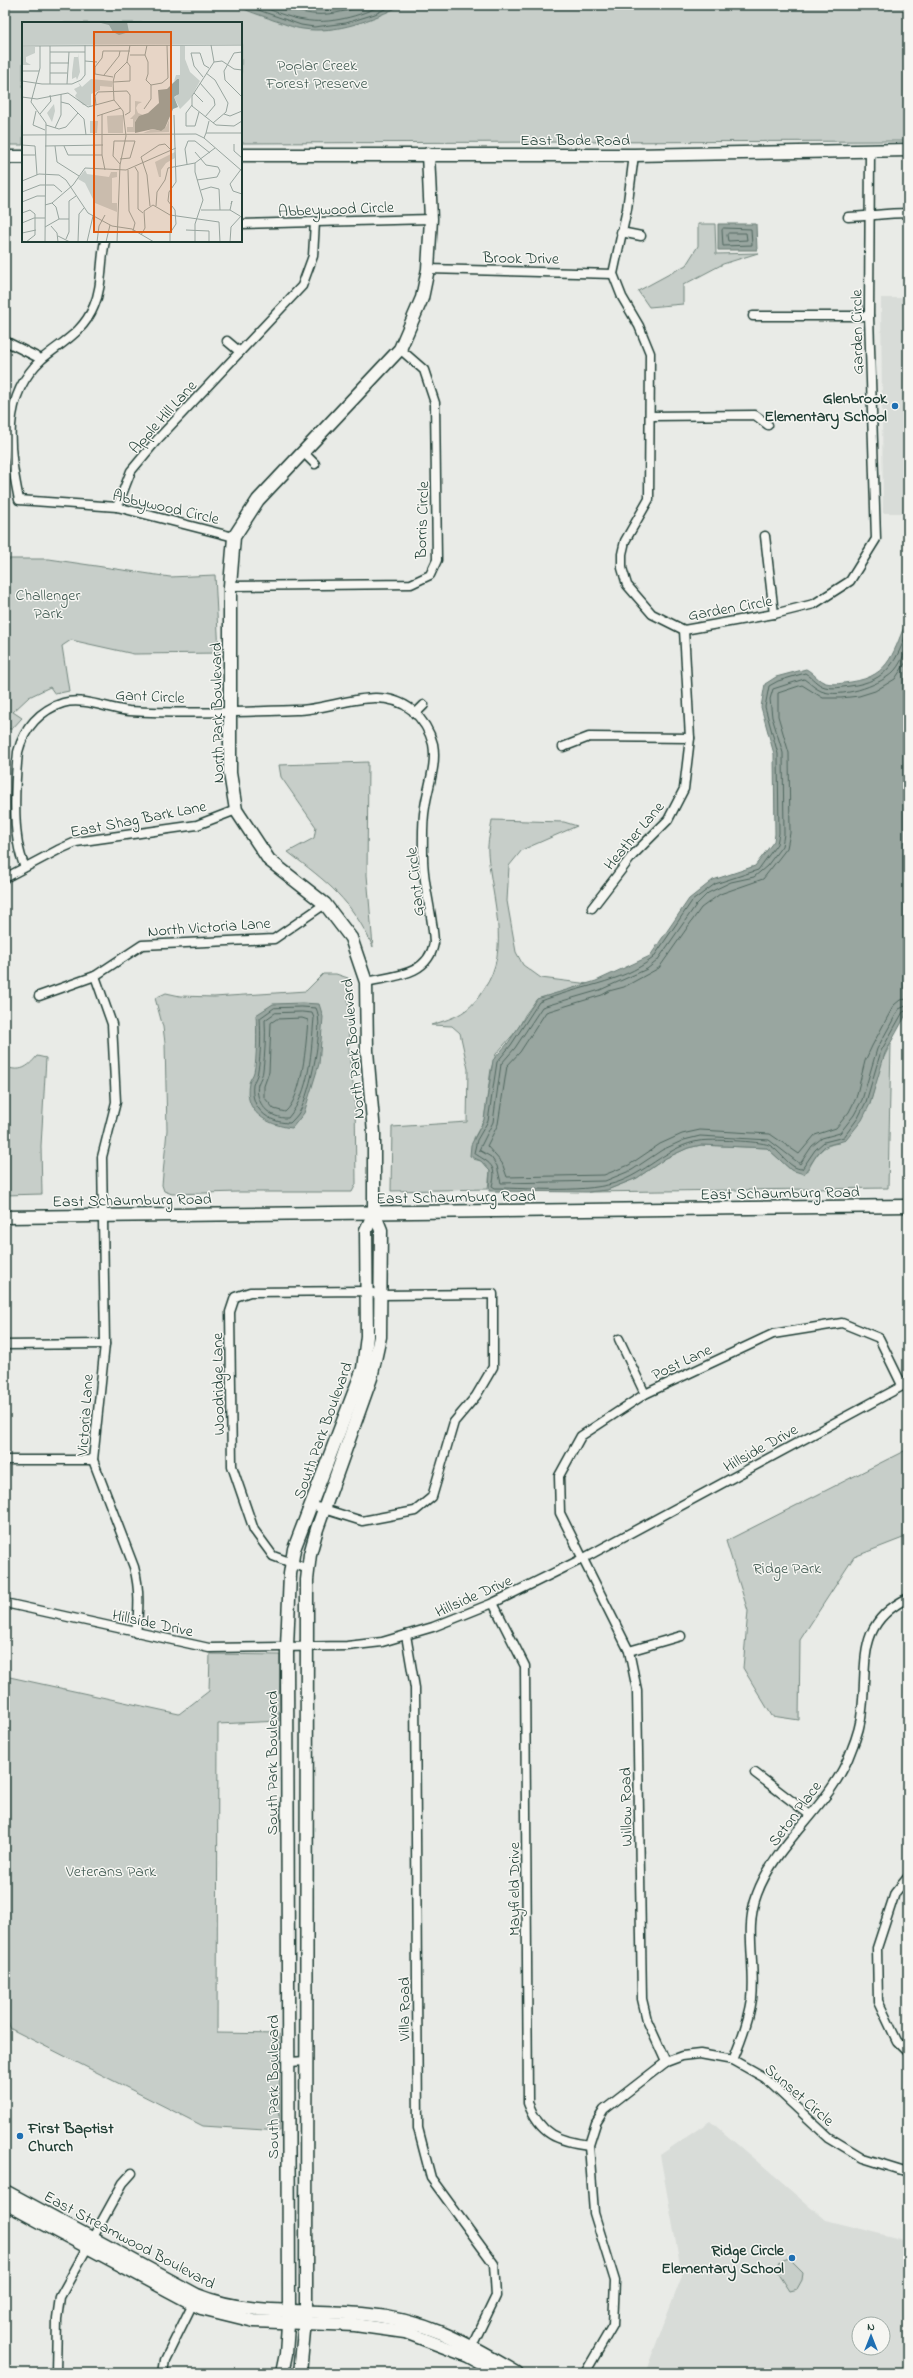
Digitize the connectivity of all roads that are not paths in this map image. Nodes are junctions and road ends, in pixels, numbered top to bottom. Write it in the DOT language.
graph roads {
  1 [pos="870,150"];
  2 [pos="908,150"];
  3 [pos="428,154"];
  4 [pos="242,155"];
  5 [pos="634,155"];
  6 [pos="5,157"];
  7 [pos="22,157"];
  8 [pos="908,212"];
  9 [pos="869,216"];
  10 [pos="848,217"];
  11 [pos="431,219"];
  12 [pos="315,222"];
  13 [pos="242,224"];
  14 [pos="621,232"];
  15 [pos="641,236"];
  16 [pos="105,242"];
  17 [pos="428,269"];
  18 [pos="613,274"];
  19 [pos="753,316"];
  20 [pos="869,316"];
  21 [pos="5,341"];
  22 [pos="227,341"];
  23 [pos="400,349"];
  24 [pos="240,352"];
  25 [pos="42,359"];
  26 [pos="651,416"];
  27 [pos="768,425"];
  28 [pos="303,452"];
  29 [pos="315,464"];
  30 [pos="117,507"];
  31 [pos="234,536"];
  32 [pos="765,536"];
  33 [pos="230,586"];
  34 [pos="774,614"];
  35 [pos="684,630"];
  36 [pos="424,705"];
  37 [pos="232,712"];
  38 [pos="415,714"];
  39 [pos="690,738"];
  40 [pos="563,747"];
  41 [pos="236,810"];
  42 [pos="25,867"];
  43 [pos="5,878"];
  44 [pos="325,904"];
  45 [pos="592,908"];
  46 [pos="95,976"];
  47 [pos="366,982"];
  48 [pos="39,996"];
  49 [pos="908,1206"];
  50 [pos="374,1213"];
  51 [pos="102,1216"];
  52 [pos="5,1217"];
  53 [pos="366,1291"];
  54 [pos="380,1295"];
  55 [pos="619,1339"];
  56 [pos="104,1344"];
  57 [pos="5,1345"];
  58 [pos="905,1384"];
  59 [pos="645,1394"];
  60 [pos="5,1460"];
  61 [pos="93,1460"];
  62 [pos="311,1505"];
  63 [pos="324,1510"];
  64 [pos="584,1558"];
  65 [pos="292,1564"];
  66 [pos="308,1569"];
  67 [pos="908,1598"];
  68 [pos="5,1603"];
  69 [pos="493,1603"];
  70 [pos="136,1633"];
  71 [pos="406,1636"];
  72 [pos="681,1636"];
  73 [pos="287,1647"];
  74 [pos="306,1647"];
  75 [pos="629,1651"];
  76 [pos="755,1773"];
  77 [pos="810,1815"];
  78 [pos="908,1876"];
  79 [pos="908,2052"];
  80 [pos="733,2060"];
  81 [pos="306,2061"];
  82 [pos="289,2062"];
  83 [pos="666,2062"];
  84 [pos="589,2145"];
  85 [pos="908,2172"];
  86 [pos="132,2173"];
  87 [pos="5,2191"];
  88 [pos="5,2203"];
  89 [pos="89,2243"];
  90 [pos="195,2300"];
  91 [pos="289,2310"];
  92 [pos="306,2310"];
  93 [pos="288,2323"];
  94 [pos="305,2323"];
  95 [pos="470,2351"];
  96 [pos="56,2373"];
  97 [pos="163,2373"];
  98 [pos="282,2373"];
  99 [pos="300,2373"];
  100 [pos="499,2373"];
  101 [pos="518,2373"];
  102 [pos="585,2373"];
  1 -- 2 [label="street, East Bode Road"];
  1 -- 5 [label="street, East Bode Road"];
  1 -- 9 [label="street, Garden Circle"];
  3 -- 4 [label="street, East Bode Road"];
  3 -- 5 [label="street, East Bode Road"];
  3 -- 11 [label="street, North Park Boulevard"];
  5 -- 14 [label="street"];
  6 -- 7 [label="street"];
  8 -- 9 [label="street"];
  9 -- 10 [label="street"];
  9 -- 20 [label="street, Garden Circle"];
  11 -- 12 [label="street, Abbeywood Circle"];
  11 -- 17 [label="street, North Park Boulevard"];
  12 -- 13 [label="street, Abbeywood Circle"];
  12 -- 24 [label="street, Apple Hill Lane"];
  14 -- 15 [label="street"];
  14 -- 18 [label="street"];
  16 -- 25 [label="street"];
  17 -- 18 [label="street, Brook Drive"];
  17 -- 23 [label="street, North Park Boulevard"];
  18 -- 26 [label="street, Garden Circle"];
  19 -- 20 [label="street"];
  20 -- 34 [label="street, Garden Circle"];
  21 -- 25 [label="street"];
  22 -- 24 [label="street"];
  23 -- 28 [label="street, North Park Boulevard"];
  23 -- 33 [label="street, Borris Circle"];
  24 -- 30 [label="street, Apple Hill Lane"];
  25 -- 30 [label="street, Abbywood Circle"];
  26 -- 27 [label="street"];
  26 -- 35 [label="street, Garden Circle"];
  28 -- 29 [label="street"];
  28 -- 31 [label="street, North Park Boulevard"];
  30 -- 31 [label="street, Abbywood Circle"];
  31 -- 33 [label="street, North Park Boulevard"];
  32 -- 34 [label="street"];
  33 -- 37 [label="street, North Park Boulevard"];
  34 -- 35 [label="street, Garden Circle"];
  35 -- 39 [label="street, Heather Lane"];
  36 -- 38 [label="street"];
  37 -- 38 [label="street, Gant Circle"];
  37 -- 41 [label="street, North Park Boulevard"];
  37 -- 42 [label="street, Gant Circle"];
  38 -- 47 [label="street, Gant Circle"];
  39 -- 40 [label="street"];
  39 -- 45 [label="street, Heather Lane"];
  41 -- 42 [label="street, East Shag Bark Lane"];
  41 -- 44 [label="street, North Park Boulevard"];
  42 -- 43 [label="street, East Shag Bark Lane"];
  44 -- 46 [label="street, North Victoria Lane"];
  44 -- 47 [label="street, North Park Boulevard"];
  46 -- 48 [label="street, North Victoria Lane"];
  46 -- 51 [label="street"];
  47 -- 50 [label="street, North Park Boulevard"];
  49 -- 50 [label="street, East Schaumburg Road"];
  50 -- 51 [label="street, East Schaumburg Road"];
  50 -- 53 [label="street, South Park Boulevard"];
  50 -- 54 [label="street, South Park Boulevard"];
  51 -- 52 [label="street, East Schaumburg Road"];
  51 -- 56 [label="street, Victoria Lane"];
  53 -- 54 [label="street"];
  53 -- 62 [label="street, South Park Boulevard"];
  53 -- 65 [label="street, Woodridge Lane"];
  54 -- 63 [label="street, South Park Boulevard"];
  54 -- 63 [label="street"];
  55 -- 59 [label="street"];
  56 -- 57 [label="street"];
  56 -- 61 [label="street, Victoria Lane"];
  58 -- 59 [label="street, Post Lane"];
  58 -- 64 [label="street, Hillside Drive"];
  59 -- 64 [label="street, Post Lane"];
  60 -- 61 [label="street"];
  61 -- 70 [label="street, Victoria Lane"];
  62 -- 63 [label="street"];
  62 -- 65 [label="street, South Park Boulevard"];
  63 -- 66 [label="street, South Park Boulevard"];
  64 -- 69 [label="street, Hillside Drive"];
  64 -- 75 [label="street, Willow Road"];
  65 -- 66 [label="street, Woodridge Lane"];
  65 -- 73 [label="street, South Park Boulevard"];
  66 -- 74 [label="street, South Park Boulevard"];
  67 -- 77 [label="street, Seton Place"];
  68 -- 70 [label="street, Hillside Drive"];
  69 -- 71 [label="street, Hillside Drive"];
  69 -- 84 [label="street, Mayfield Drive"];
  70 -- 73 [label="street, Hillside Drive"];
  71 -- 74 [label="street, Hillside Drive"];
  71 -- 95 [label="street, Villa Road"];
  72 -- 75 [label="street"];
  73 -- 74 [label="street, Hillside Drive"];
  73 -- 82 [label="street, South Park Boulevard"];
  74 -- 81 [label="street, South Park Boulevard"];
  75 -- 83 [label="street, Willow Road"];
  76 -- 77 [label="street"];
  77 -- 80 [label="street, Seton Place"];
  78 -- 79 [label="street"];
  80 -- 83 [label="street, Sunset Circle"];
  80 -- 85 [label="street, Sunset Circle"];
  81 -- 82 [label="street"];
  81 -- 92 [label="street, South Park Boulevard"];
  82 -- 91 [label="street, South Park Boulevard"];
  83 -- 84 [label="street, Sunset Circle"];
  84 -- 102 [label="street, Sunset Circle"];
  86 -- 89 [label="street"];
  87 -- 89 [label="street, East Streamwood Boulevard"];
  88 -- 89 [label="street, East Streamwood Boulevard"];
  89 -- 90 [label="street, East Streamwood Boulevard"];
  89 -- 96 [label="street"];
  90 -- 91 [label="street, East Streamwood Boulevard"];
  90 -- 93 [label="street, East Streamwood Boulevard"];
  90 -- 97 [label="street"];
  91 -- 92 [label="street, East Streamwood Boulevard"];
  91 -- 93 [label="street, South Park Boulevard"];
  92 -- 94 [label="street, South Park Boulevard"];
  92 -- 95 [label="street, East Streamwood Boulevard"];
  93 -- 94 [label="street, East Streamwood Boulevard"];
  93 -- 98 [label="street, South Park Boulevard"];
  94 -- 95 [label="street, East Streamwood Boulevard"];
  94 -- 99 [label="street, South Park Boulevard"];
  95 -- 100 [label="street, East Streamwood Boulevard"];
  95 -- 101 [label="street, East Streamwood Boulevard"];
}
